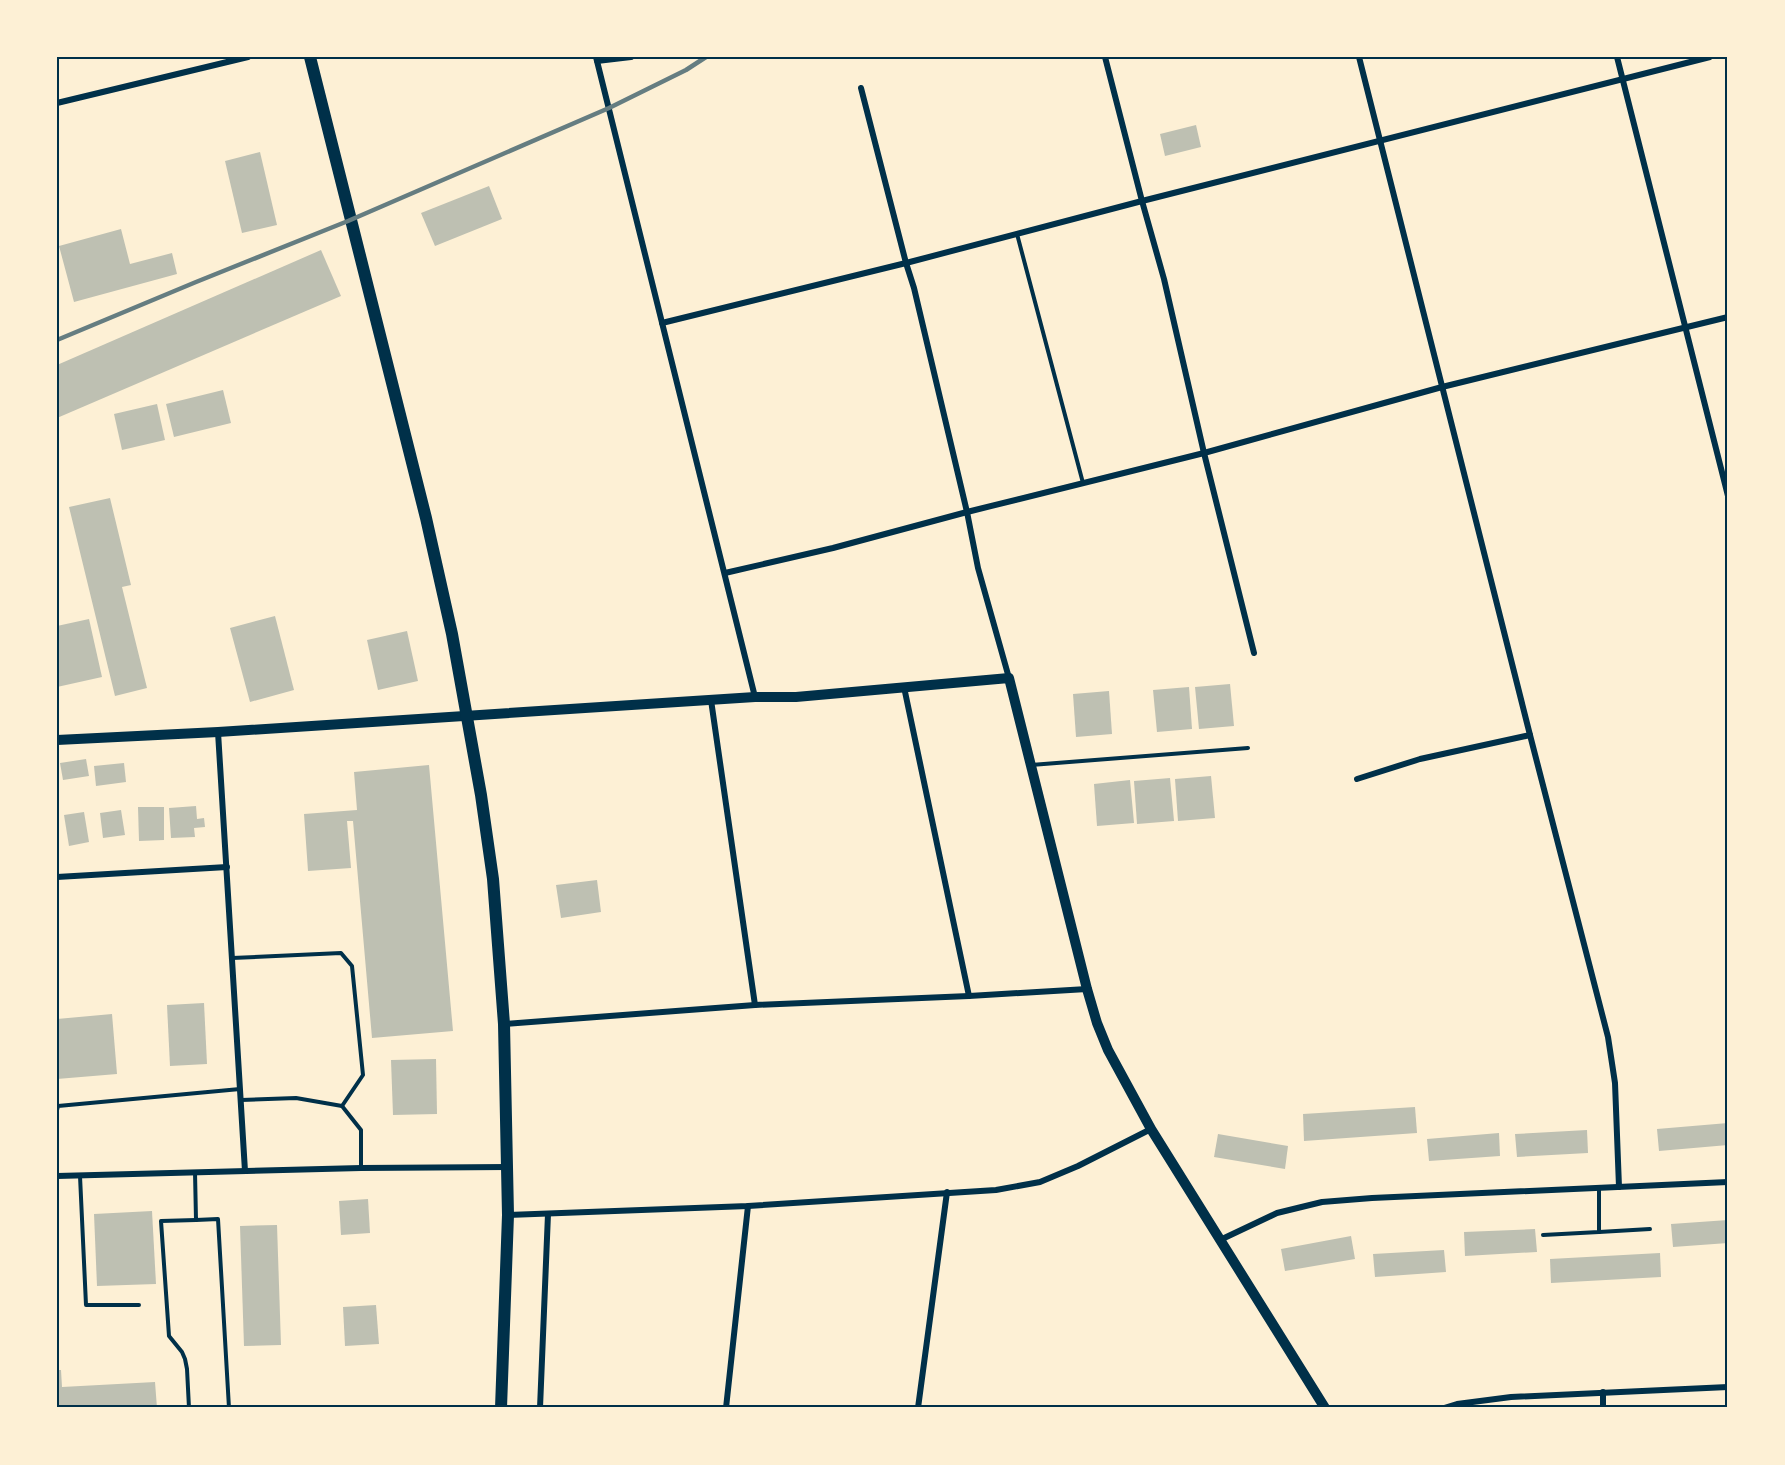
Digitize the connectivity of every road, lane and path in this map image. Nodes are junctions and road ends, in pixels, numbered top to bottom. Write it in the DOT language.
graph roads {
  1 [pos="248,57"];
  2 [pos="310,57"];
  3 [pos="631,57"];
  4 [pos="1105,57"];
  5 [pos="1359,57"];
  6 [pos="1617,57"];
  7 [pos="1710,57"];
  8 [pos="596,59"];
  9 [pos="1622,78"];
  10 [pos="861,88"];
  11 [pos="57,103"];
  12 [pos="1380,142"];
  13 [pos="1142,201"];
  14 [pos="1017,233"];
  15 [pos="906,263"];
  16 [pos="1728,317"];
  17 [pos="662,323"];
  18 [pos="1686,327"];
  19 [pos="1442,387"];
  20 [pos="1204,453"];
  21 [pos="1083,483"];
  22 [pos="1728,496"];
  23 [pos="967,512"];
  24 [pos="725,573"];
  25 [pos="1254,653"];
  26 [pos="1009,678"];
  27 [pos="904,687"];
  28 [pos="755,697"];
  29 [pos="711,700"];
  30 [pos="468,716"];
  31 [pos="218,732"];
  32 [pos="1530,735"];
  33 [pos="57,740"];
  34 [pos="1248,748"];
  35 [pos="1030,765"];
  36 [pos="1357,779"];
  37 [pos="227,867"];
  38 [pos="57,877"];
  39 [pos="232,958"];
  40 [pos="1087,989"];
  41 [pos="969,996"];
  42 [pos="754,1005"];
  43 [pos="504,1024"];
  44 [pos="240,1089"];
  45 [pos="241,1100"];
  46 [pos="342,1106"];
  47 [pos="57,1110"];
  48 [pos="1151,1129"];
  49 [pos="508,1167"];
  50 [pos="361,1168"];
  51 [pos="245,1171"];
  52 [pos="195,1172"];
  53 [pos="57,1176"];
  54 [pos="80,1176"];
  55 [pos="1728,1182"];
  56 [pos="1619,1187"];
  57 [pos="1599,1188"];
  58 [pos="947,1192"];
  59 [pos="748,1206"];
  60 [pos="548,1214"];
  61 [pos="508,1215"];
  62 [pos="196,1220"];
  63 [pos="1650,1229"];
  64 [pos="1599,1232"];
  65 [pos="1543,1235"];
  66 [pos="1220,1240"];
  67 [pos="139,1305"];
  68 [pos="1728,1386"];
  69 [pos="1603,1392"];
  70 [pos="189,1408"];
  71 [pos="229,1408"];
  72 [pos="501,1408"];
  73 [pos="540,1408"];
  74 [pos="726,1408"];
  75 [pos="918,1408"];
  76 [pos="1325,1408"];
  77 [pos="1444,1408"];
  78 [pos="1603,1408"];
  1 -- 11 [label="street"];
  2 -- 30 [label="main road"];
  3 -- 8 [label="street"];
  4 -- 13 [label="street"];
  5 -- 12 [label="street"];
  6 -- 9 [label="street"];
  7 -- 9 [label="street"];
  8 -- 17 [label="street"];
  9 -- 12 [label="street"];
  9 -- 18 [label="street"];
  10 -- 15 [label="street"];
  12 -- 13 [label="street"];
  12 -- 19 [label="street"];
  13 -- 14 [label="street"];
  13 -- 20 [label="street"];
  14 -- 15 [label="street"];
  14 -- 21 [label="lane"];
  15 -- 17 [label="street"];
  15 -- 23 [label="street"];
  16 -- 18 [label="street"];
  17 -- 24 [label="street"];
  18 -- 19 [label="street"];
  18 -- 22 [label="street"];
  19 -- 20 [label="street"];
  19 -- 32 [label="street"];
  20 -- 21 [label="street"];
  20 -- 25 [label="street"];
  21 -- 23 [label="street"];
  23 -- 24 [label="street"];
  23 -- 26 [label="street"];
  24 -- 28 [label="street"];
  26 -- 27 [label="street"];
  26 -- 35 [label="street"];
  27 -- 28 [label="street"];
  27 -- 41 [label="street"];
  28 -- 29 [label="street"];
  29 -- 30 [label="street"];
  29 -- 42 [label="street"];
  30 -- 31 [label="street"];
  30 -- 43 [label="main road"];
  31 -- 33 [label="street"];
  31 -- 37 [label="street"];
  32 -- 36 [label="street"];
  32 -- 56 [label="street"];
  34 -- 35 [label="lane"];
  35 -- 40 [label="street"];
  37 -- 38 [label="street"];
  37 -- 39 [label="street"];
  39 -- 44 [label="street"];
  39 -- 46 [label="lane"];
  40 -- 41 [label="street"];
  40 -- 48 [label="street"];
  41 -- 42 [label="street"];
  42 -- 43 [label="street"];
  43 -- 49 [label="main road"];
  44 -- 45 [label="street"];
  44 -- 47 [label="lane"];
  45 -- 46 [label="lane"];
  45 -- 51 [label="street"];
  46 -- 50 [label="lane"];
  48 -- 58 [label="street"];
  48 -- 66 [label="street"];
  49 -- 50 [label="street"];
  49 -- 61 [label="main road"];
  50 -- 51 [label="street"];
  51 -- 52 [label="street"];
  52 -- 54 [label="street"];
  52 -- 62 [label="lane"];
  53 -- 54 [label="street"];
  54 -- 67 [label="lane"];
  55 -- 56 [label="street"];
  56 -- 57 [label="street"];
  57 -- 64 [label="lane"];
  57 -- 66 [label="street"];
  58 -- 59 [label="street"];
  58 -- 75 [label="street"];
  59 -- 60 [label="street"];
  59 -- 74 [label="street"];
  60 -- 61 [label="street"];
  60 -- 73 [label="street"];
  61 -- 72 [label="main road"];
  62 -- 70 [label="lane"];
  62 -- 71 [label="lane"];
  63 -- 64 [label="lane"];
  64 -- 65 [label="lane"];
  66 -- 76 [label="street"];
  68 -- 69 [label="street"];
  69 -- 77 [label="street"];
  69 -- 78 [label="street"];
}
